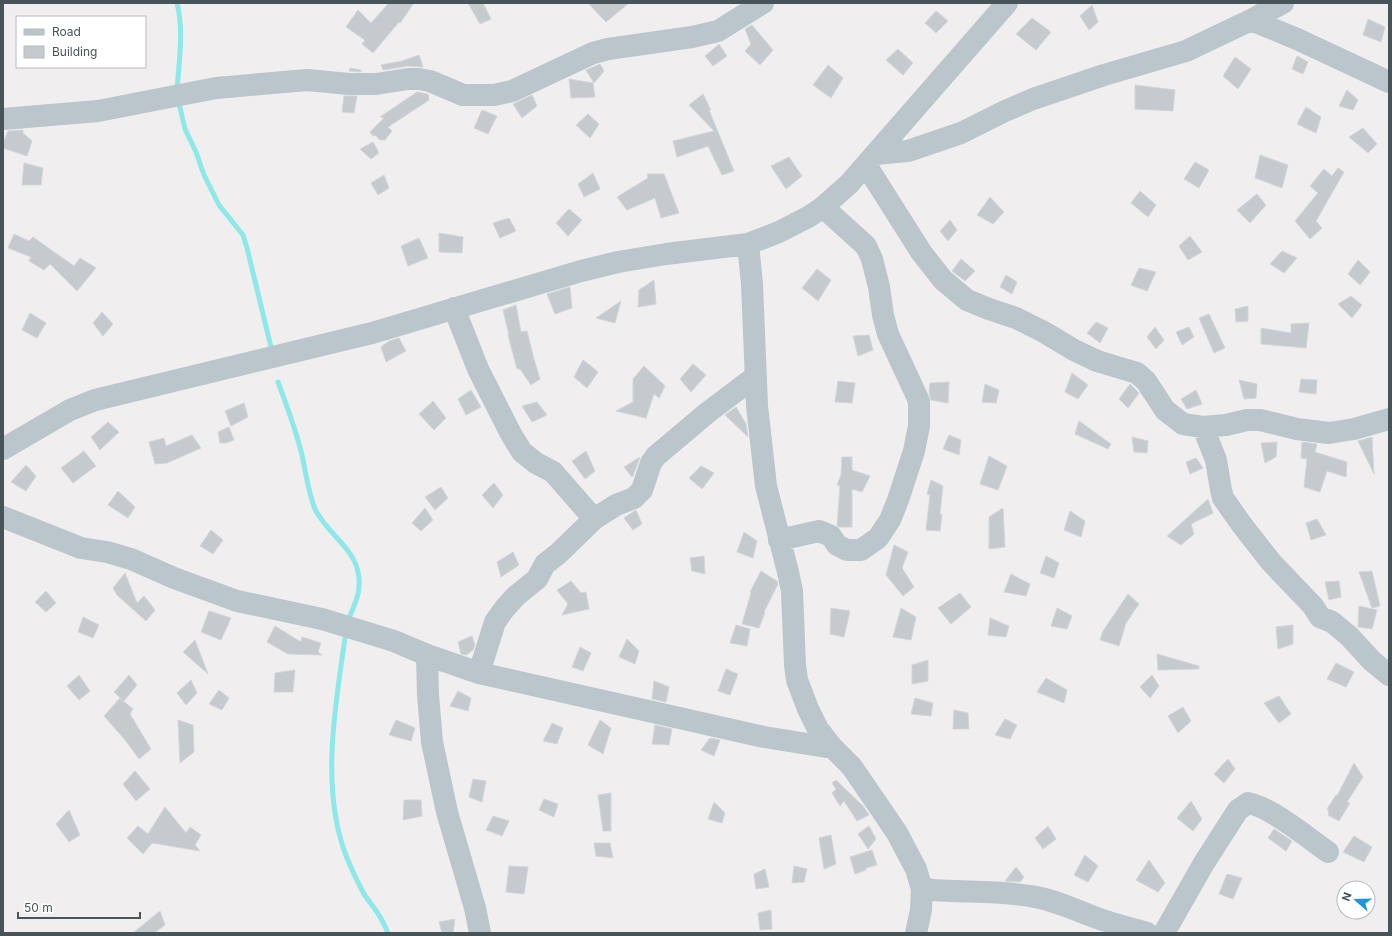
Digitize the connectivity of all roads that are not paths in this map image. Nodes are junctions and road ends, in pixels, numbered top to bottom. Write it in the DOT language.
graph roads {
  1 [pos="763,3"];
  2 [pos="1007,3"];
  3 [pos="1284,3"];
  4 [pos="1251,20"];
  5 [pos="1389,82"];
  6 [pos="3,119"];
  7 [pos="870,160"];
  8 [pos="823,207"];
  9 [pos="748,244"];
  10 [pos="454,308"];
  11 [pos="756,376"];
  12 [pos="1389,419"];
  13 [pos="1203,427"];
  14 [pos="3,449"];
  15 [pos="3,517"];
  16 [pos="594,519"];
  17 [pos="780,540"];
  18 [pos="427,655"];
  19 [pos="479,673"];
  20 [pos="1389,674"];
  21 [pos="833,748"];
  22 [pos="1328,852"];
  23 [pos="922,889"];
  24 [pos="480,933"];
  25 [pos="916,933"];
  26 [pos="1147,933"];
  27 [pos="1164,933"];
  1 -- 6 [label="street"];
  2 -- 7 [label="street"];
  3 -- 4 [label="street"];
  4 -- 5 [label="street"];
  4 -- 7 [label="street"];
  7 -- 8 [label="street"];
  7 -- 13 [label="street"];
  8 -- 9 [label="street"];
  8 -- 17 [label="street"];
  9 -- 10 [label="street"];
  9 -- 11 [label="street"];
  10 -- 14 [label="street"];
  10 -- 16 [label="street"];
  11 -- 16 [label="street"];
  11 -- 17 [label="street"];
  12 -- 13 [label="street"];
  13 -- 20 [label="street"];
  15 -- 18 [label="street"];
  16 -- 19 [label="street"];
  17 -- 21 [label="street"];
  18 -- 19 [label="street"];
  18 -- 24 [label="street"];
  19 -- 21 [label="street"];
  21 -- 23 [label="street"];
  22 -- 27 [label="street"];
  23 -- 25 [label="street"];
  23 -- 26 [label="street"];
}
